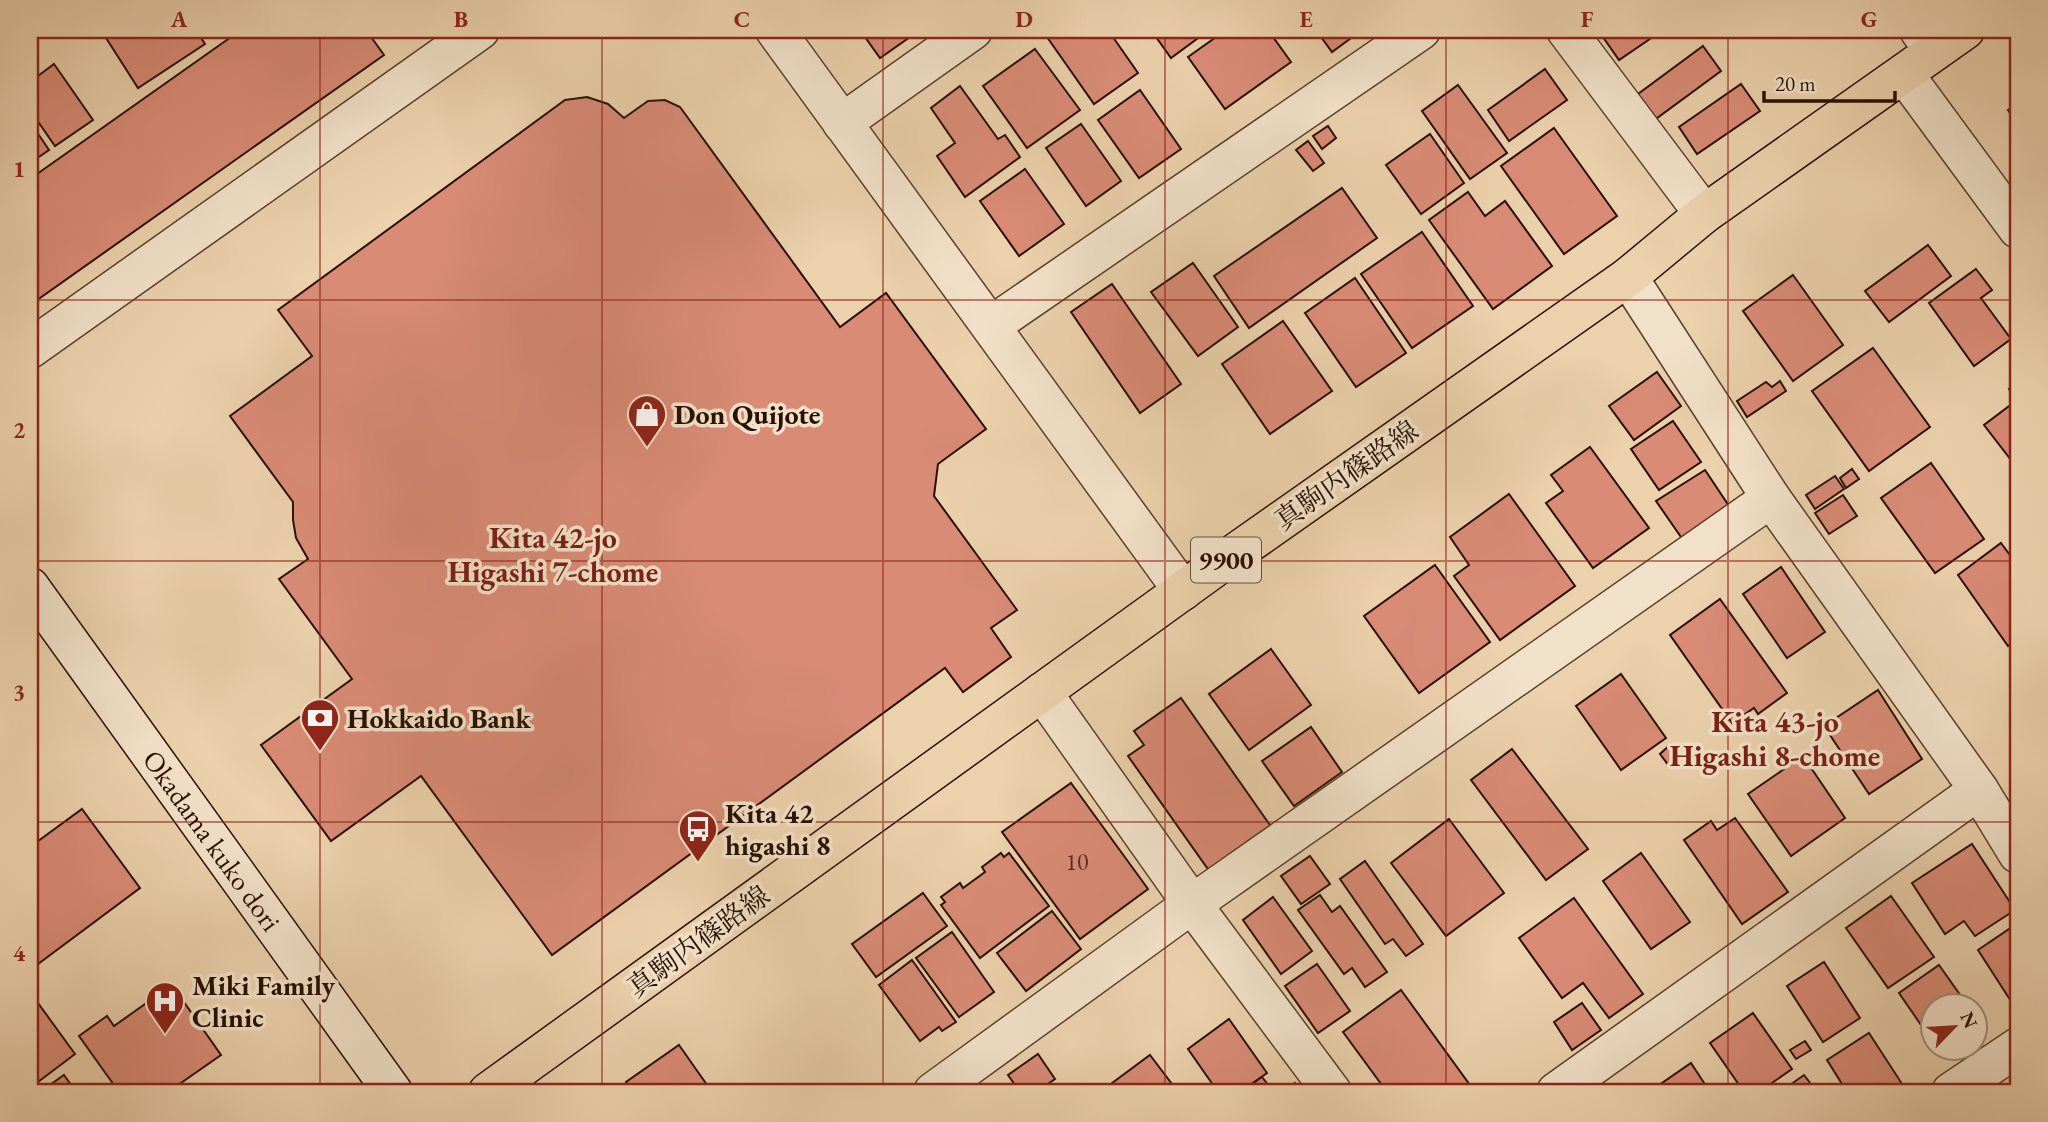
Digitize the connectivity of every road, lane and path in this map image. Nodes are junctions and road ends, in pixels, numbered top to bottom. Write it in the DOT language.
graph roads {
  1 [pos="480,30"];
  2 [pos="775,30"];
  3 [pos="973,30"];
  4 [pos="1421,30"];
  5 [pos="1566,30"];
  6 [pos="1965,30"];
  7 [pos="1927,41"];
  8 [pos="1904,74"];
  9 [pos="842,122"];
  10 [pos="1704,214"];
  11 [pos="2018,229"];
  12 [pos="1629,277"];
  13 [pos="992,325"];
  14 [pos="30,349"];
  15 [pos="1771,498"];
  16 [pos="30,587"];
  17 [pos="1183,591"];
  18 [pos="1042,692"];
  19 [pos="1979,790"];
  20 [pos="2018,853"];
  21 [pos="1192,904"];
  22 [pos="2018,1047"];
  23 [pos="393,1092"];
  24 [pos="488,1092"];
  25 [pos="933,1092"];
  26 [pos="1332,1092"];
  27 [pos="1556,1092"];
  28 [pos="1951,1092"];
  1 -- 14 [label="street"];
  2 -- 9 [label="street"];
  3 -- 9 [label="street"];
  4 -- 13 [label="street"];
  5 -- 10 [label="street"];
  6 -- 7 [label="main road, 真駒内篠路線 / 9900"];
  7 -- 8 [label="main road, 真駒内篠路線 / 9900"];
  8 -- 10 [label="main road, 真駒内篠路線 / 9900"];
  8 -- 11 [label="street"];
  9 -- 13 [label="street"];
  10 -- 12 [label="main road, 真駒内篠路線 / 9900"];
  12 -- 15 [label="street"];
  12 -- 17 [label="main road, 真駒内篠路線 / 9900"];
  13 -- 17 [label="street"];
  15 -- 19 [label="street"];
  15 -- 21 [label="street"];
  16 -- 23 [label="street, Okadama kuko dori"];
  17 -- 18 [label="main road, 真駒内篠路線 / 9900"];
  18 -- 21 [label="street"];
  18 -- 24 [label="main road, 真駒内篠路線 / 9900"];
  19 -- 20 [label="street"];
  19 -- 27 [label="street"];
  21 -- 25 [label="street"];
  21 -- 26 [label="street"];
  22 -- 28 [label="street"];
}
